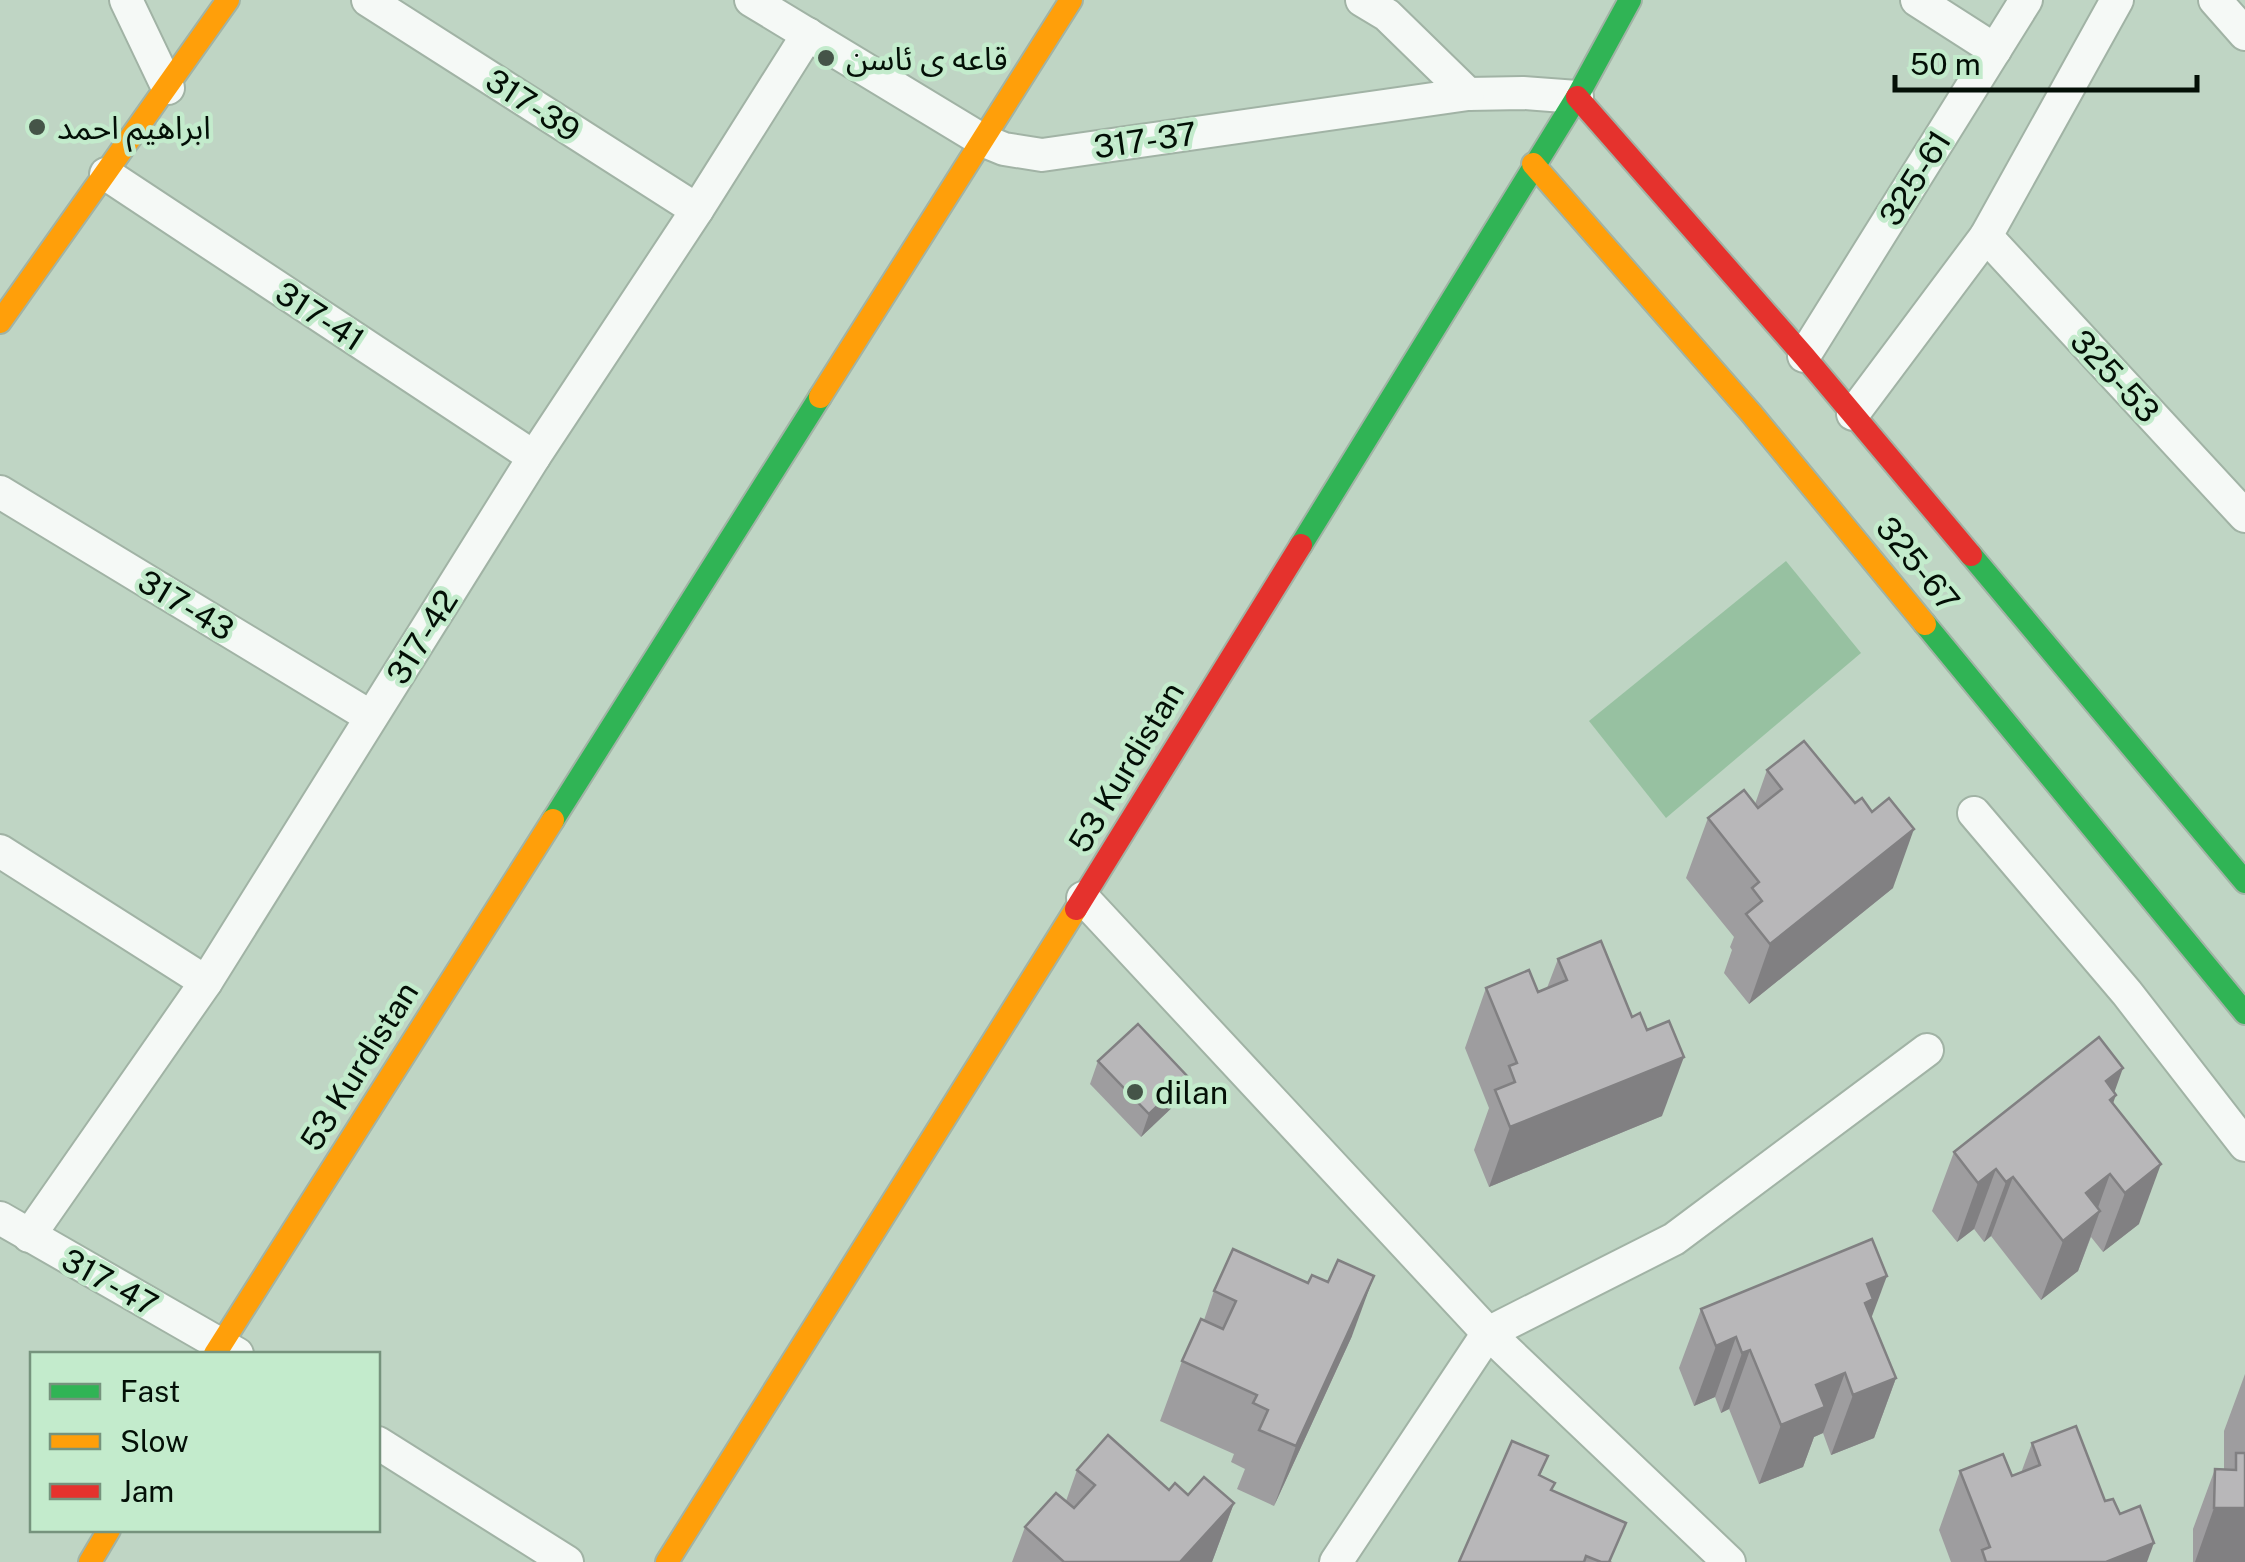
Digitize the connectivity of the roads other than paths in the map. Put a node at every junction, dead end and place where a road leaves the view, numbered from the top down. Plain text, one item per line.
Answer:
1 (126, 0) edge
2 (228, 0) edge
3 (368, 0) edge
4 (751, 0) edge
5 (1070, 0) edge
6 (1630, 0) edge
7 (1917, 0) edge
8 (2026, 0) edge
9 (2118, 0) edge
10 (2215, 0) edge
11 (1381, 5) edge
12 (808, 34) junction
13 (2245, 34) edge
14 (1994, 50) junction
15 (168, 88) junction
16 (1468, 94) junction
17 (1577, 97) junction
18 (982, 140) junction
19 (1533, 164) junction
20 (106, 174) junction
21 (697, 210) junction
22 (1986, 236) junction
23 (0, 322) edge
24 (1804, 356) junction
25 (1853, 414) junction
26 (534, 457) junction
27 (0, 492) edge
28 (2245, 516) edge
29 (372, 718) junction
30 (1974, 813) dead end
31 (0, 851) edge
32 (2245, 882) edge
33 (1084, 898) junction
34 (206, 982) junction
35 (2245, 1013) edge
36 (1926, 1050) dead end
37 (2245, 1145) edge
38 (0, 1218) edge
39 (29, 1236) junction
40 (1488, 1333) junction
41 (224, 1351) edge
42 (380, 1444) edge
43 (109, 1532) edge
44 (90, 1562) edge
45 (568, 1562) edge
46 (666, 1562) edge
47 (1336, 1562) edge
48 (1729, 1562) edge

1 - 15 street
2 - 15 main road
3 - 21 street, 317-39
4 - 12 street, 317-37
5 - 18 main road, 53 Kurdistan
6 - 17 main road, 53 Kurdistan
7 - 14 street
8 - 14 street, 325-61
9 - 22 street
10 - 13 street
11 - 16 street
12 - 18 street, 317-37
12 - 21 street, 317-42
14 - 24 street, 325-61
15 - 20 main road
16 - 17 street, 317-37
16 - 18 street, 317-37
17 - 19 main road, 53 Kurdistan
17 - 24 main road, 325-67
18 - 41 main road, 53 Kurdistan
19 - 33 main road, 53 Kurdistan
19 - 35 main road, 325-67
20 - 23 main road
20 - 26 street, 317-41
21 - 26 street, 317-42
22 - 25 street
22 - 28 street, 325-53
24 - 25 main road, 325-67
25 - 32 main road, 325-67
26 - 29 street, 317-42
27 - 29 street, 317-43
29 - 34 street, 317-42
30 - 37 street
31 - 34 street
33 - 40 street
33 - 46 main road, 53 Kurdistan
34 - 39 street, 317-42
36 - 40 street
38 - 39 street, 317-47
39 - 41 street, 317-47
40 - 47 street
40 - 48 street
42 - 45 street
43 - 44 main road

